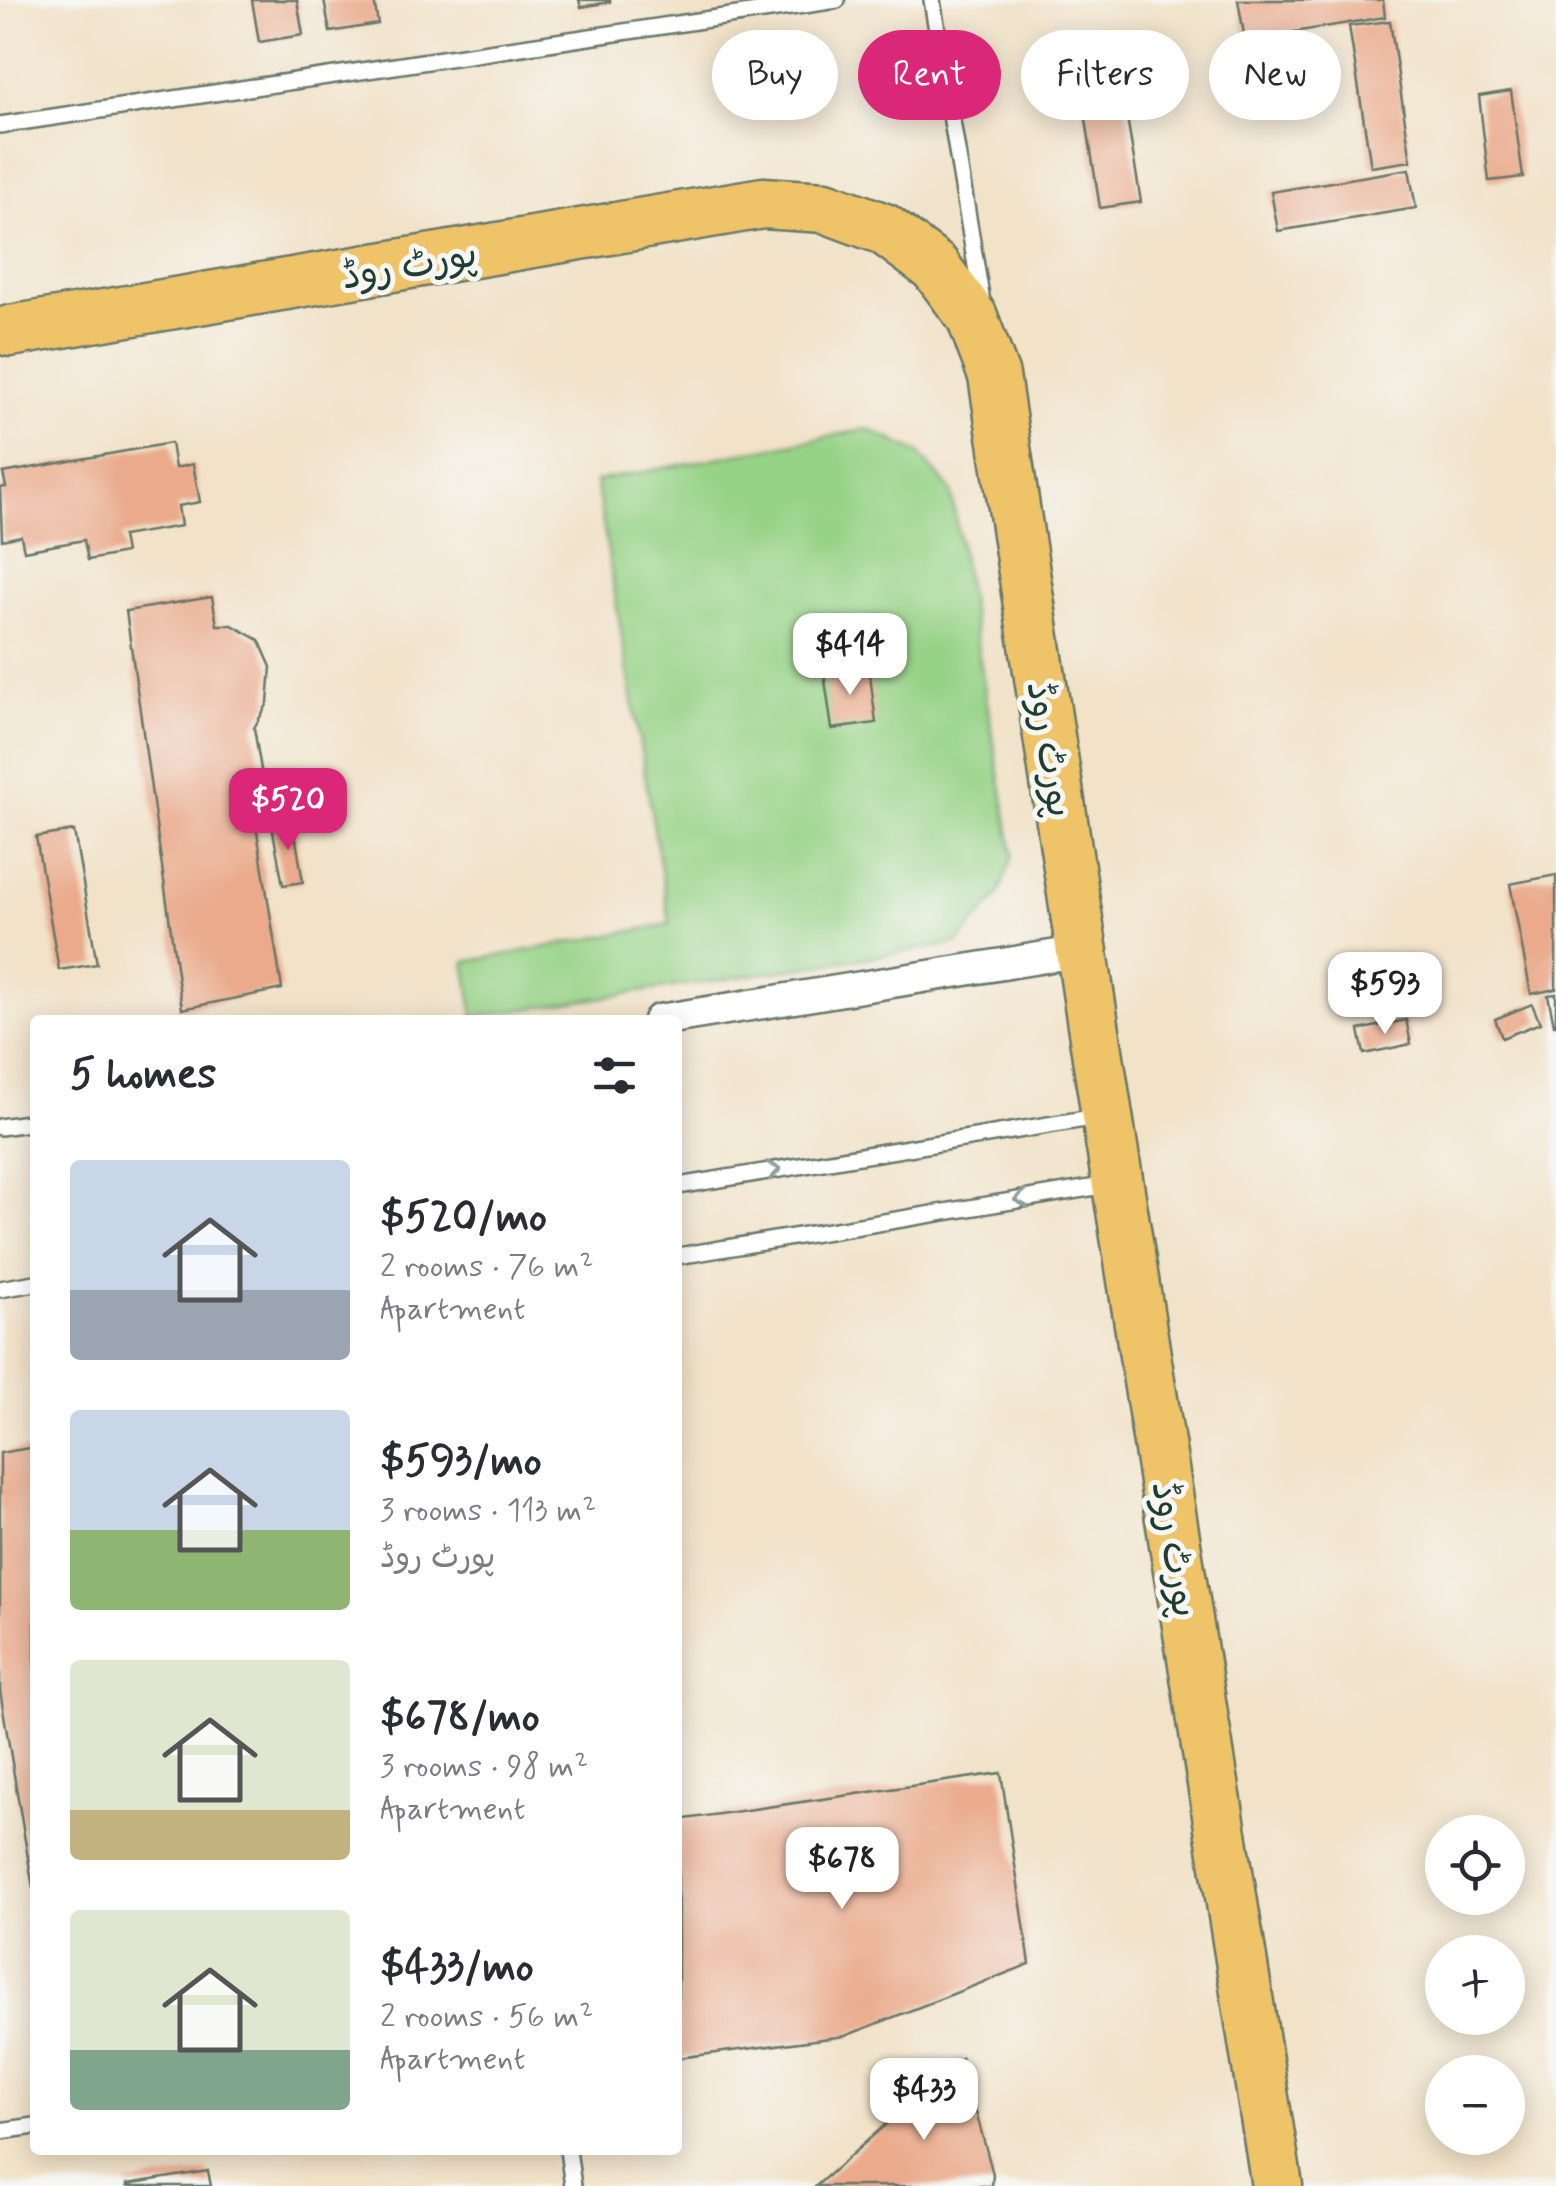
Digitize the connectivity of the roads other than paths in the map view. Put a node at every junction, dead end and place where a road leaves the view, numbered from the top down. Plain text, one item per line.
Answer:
1 (837, 0) edge
2 (932, 0) edge
3 (0, 125) edge
4 (5, 332) edge
5 (994, 376) junction
6 (1082, 951) junction
7 (682, 1016) edge
8 (1107, 1116) junction
9 (30, 1123) edge
10 (0, 1128) edge
11 (1118, 1184) junction
12 (682, 1185) edge
13 (682, 1255) edge
14 (30, 1284) edge
15 (0, 1289) edge
16 (30, 2127) edge
17 (0, 2132) edge
18 (569, 2155) edge
19 (574, 2186) edge
20 (1277, 2186) edge

1 - 3 lane
2 - 5 lane
4 - 5 main road, پورٹ روڈ
5 - 6 main road, پورٹ روڈ
6 - 7 street
6 - 8 main road, پورٹ روڈ
8 - 11 main road, پورٹ روڈ
12 -> 8 lane
9 - 10 lane
11 -> 13 lane
11 - 20 main road, پورٹ روڈ
14 - 15 lane
16 - 17 lane
18 - 19 lane

